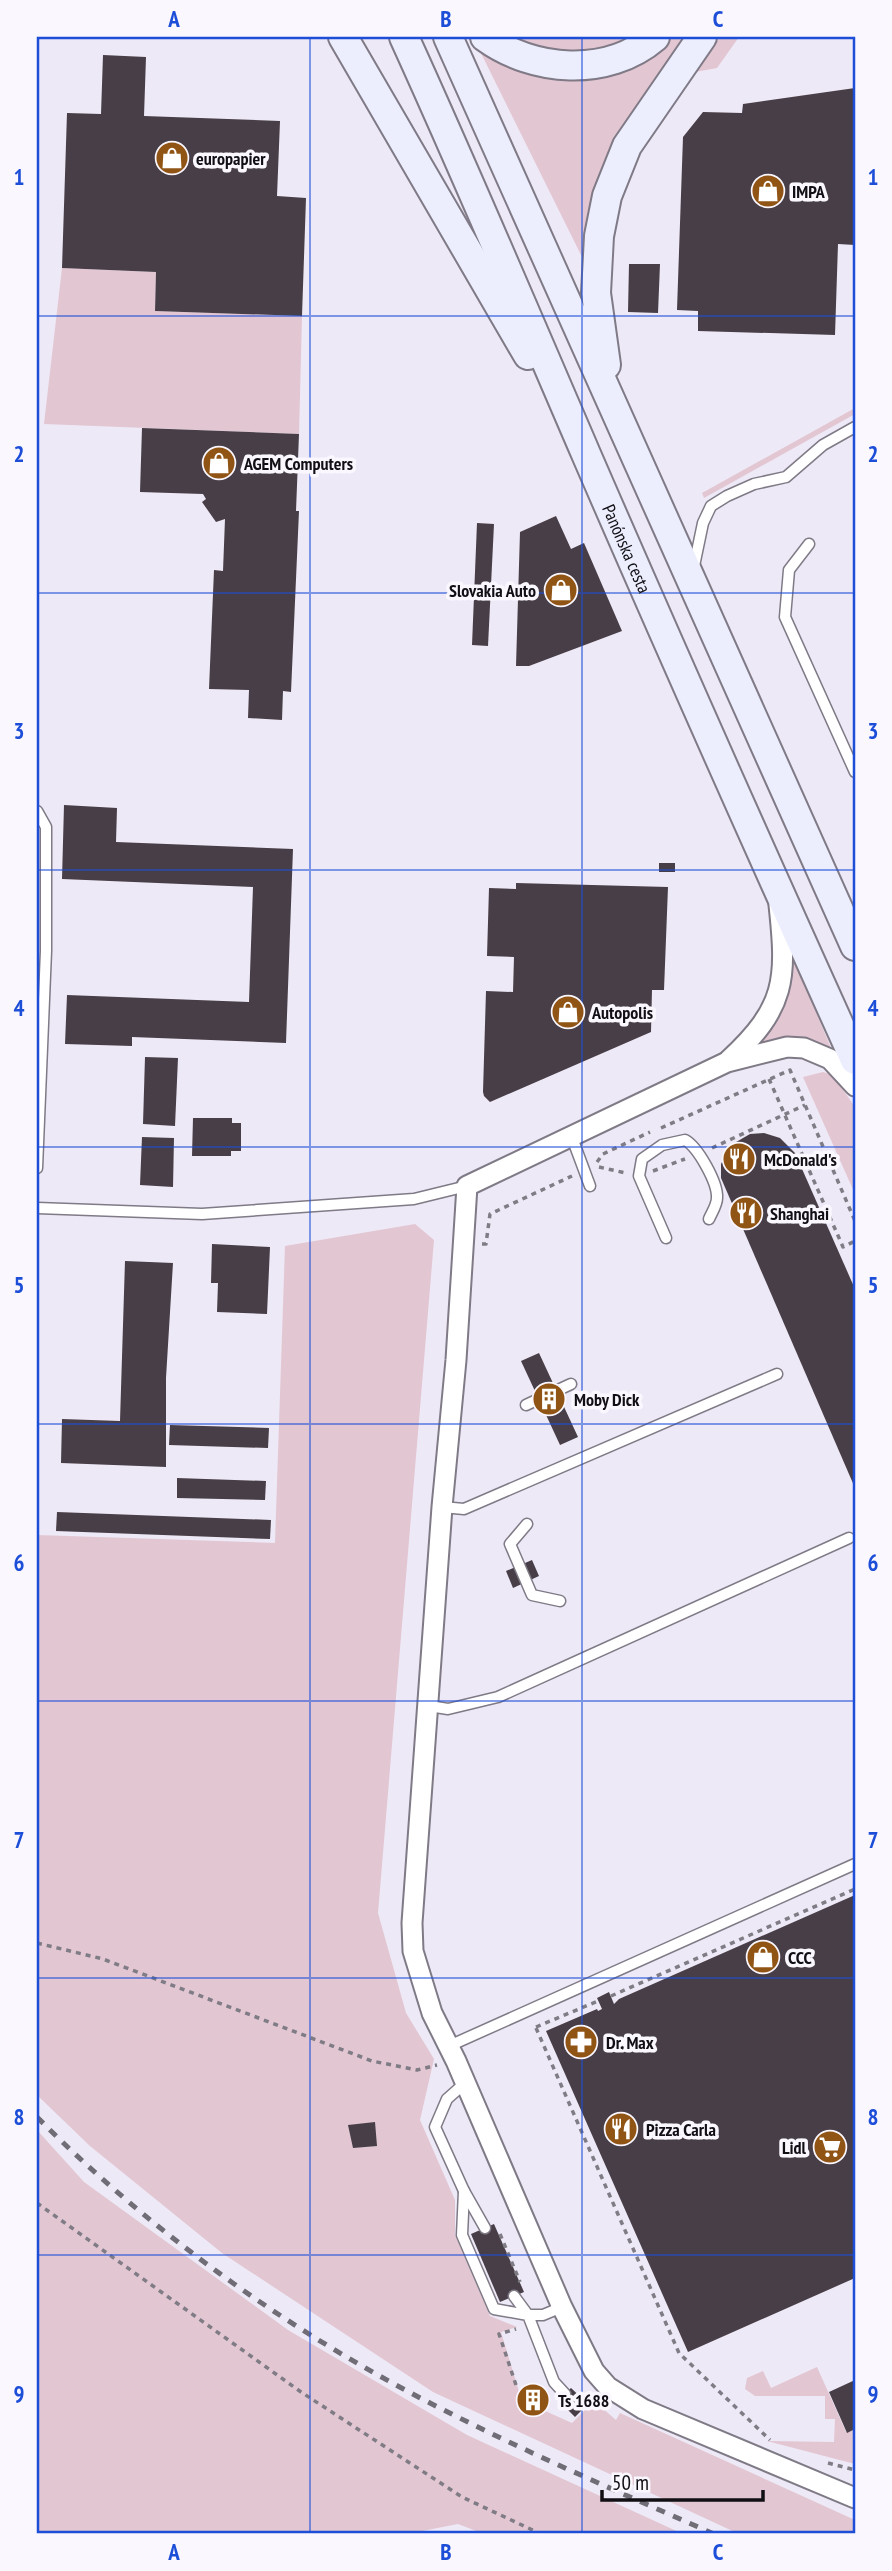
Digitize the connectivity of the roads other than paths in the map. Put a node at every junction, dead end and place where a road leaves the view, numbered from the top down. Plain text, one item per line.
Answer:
1 (343, 37) edge
2 (404, 37) edge
3 (448, 37) edge
4 (485, 37) edge
5 (654, 37) edge
6 (702, 37) edge
7 (612, 403) junction
8 (855, 427) edge
9 (586, 454) junction
10 (809, 544) dead end
11 (691, 578) junction
12 (855, 772) edge
13 (37, 811) edge
14 (777, 887) junction
15 (855, 946) edge
16 (855, 1060) edge
17 (727, 1062) junction
18 (855, 1087) edge
19 (571, 1135) junction
20 (37, 1168) edge
21 (467, 1186) junction
22 (590, 1186) dead end
23 (37, 1208) edge
24 (709, 1219) dead end
25 (666, 1238) dead end
26 (777, 1374) dead end
27 (571, 1384) dead end
28 (526, 1405) dead end
29 (442, 1507) junction
30 (527, 1524) dead end
31 (849, 1538) dead end
32 (560, 1601) dead end
33 (429, 1706) junction
34 (855, 1864) edge
35 (452, 2054) junction
36 (465, 2083) junction
37 (464, 2191) junction
38 (485, 2228) dead end
39 (514, 2296) dead end
40 (562, 2306) junction
41 (528, 2315) junction
42 (565, 2394) dead end
43 (855, 2498) edge

1 - 9 main road
2 - 9 main road, Panónska cesta
3 - 7 main road
4 - 5 main road
6 - 7 main road
7 - 11 main road
8 - 11 lane
9 - 14 main road, Panónska cesta
10 - 12 lane
11 - 15 main road
13 - 20 lane
14 - 16 main road, Panónska cesta
14 - 17 street
17 - 18 street
17 - 19 street
19 - 21 street
19 - 22 lane
21 - 23 lane
21 - 29 street
24 - 25 lane
26 - 29 lane
27 - 28 lane
29 - 33 street
30 - 32 lane
31 - 33 lane
33 - 35 street
34 - 35 lane
35 - 36 street
36 - 37 lane
36 - 40 street
37 - 38 lane
37 - 41 lane
39 - 41 lane
40 - 41 lane
40 - 43 street
41 - 42 lane

